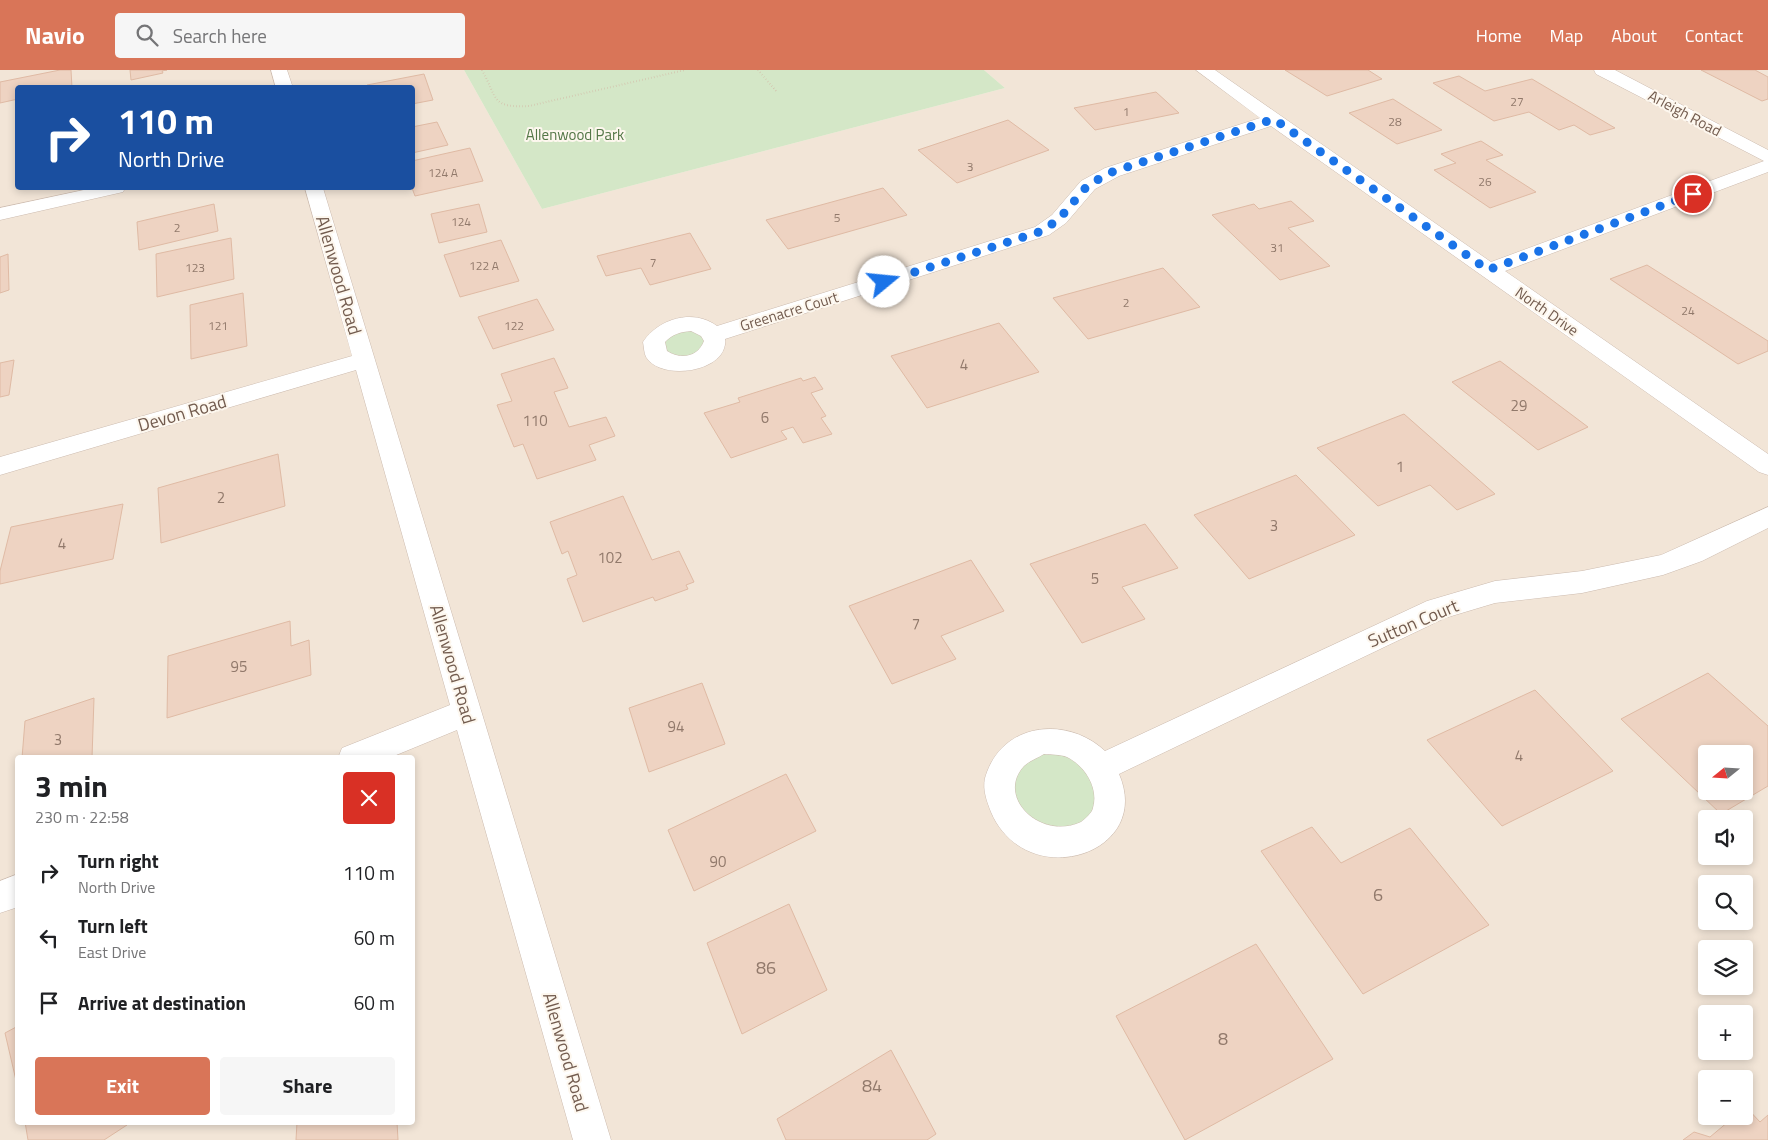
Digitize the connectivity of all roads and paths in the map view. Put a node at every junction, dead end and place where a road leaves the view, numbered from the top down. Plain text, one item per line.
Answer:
1 (280, 70) edge
2 (482, 70) edge
3 (686, 70) edge
4 (758, 70) edge
5 (1204, 70) edge
6 (1602, 70) edge
7 (284, 85) edge
8 (777, 92) dead end
9 (1274, 119) junction
10 (1768, 157) edge
11 (1768, 166) edge
12 (107, 190) edge
13 (315, 190) edge
14 (0, 214) edge
15 (1488, 270) junction
16 (713, 335) dead end
17 (364, 360) junction
18 (0, 466) edge
19 (1768, 466) edge
20 (1768, 517) edge
21 (467, 712) junction
22 (360, 755) edge
23 (1101, 768) dead end
24 (15, 891) edge
25 (0, 897) edge
26 (592, 1140) edge

1 - 7 street
2 - 3 path
4 - 8 path
5 - 9 street, North Drive
6 - 10 street, Arleigh Road
9 - 15 street, North Drive
9 - 16 street, Greenacre Court
11 - 15 street
12 - 14 street
13 - 17 street, Allenwood Road
15 - 19 street, North Drive
17 - 18 street, Devon Road
17 - 21 street, Allenwood Road
20 - 23 street, Sutton Court
21 - 22 street
21 - 26 street, Allenwood Road
24 - 25 street

